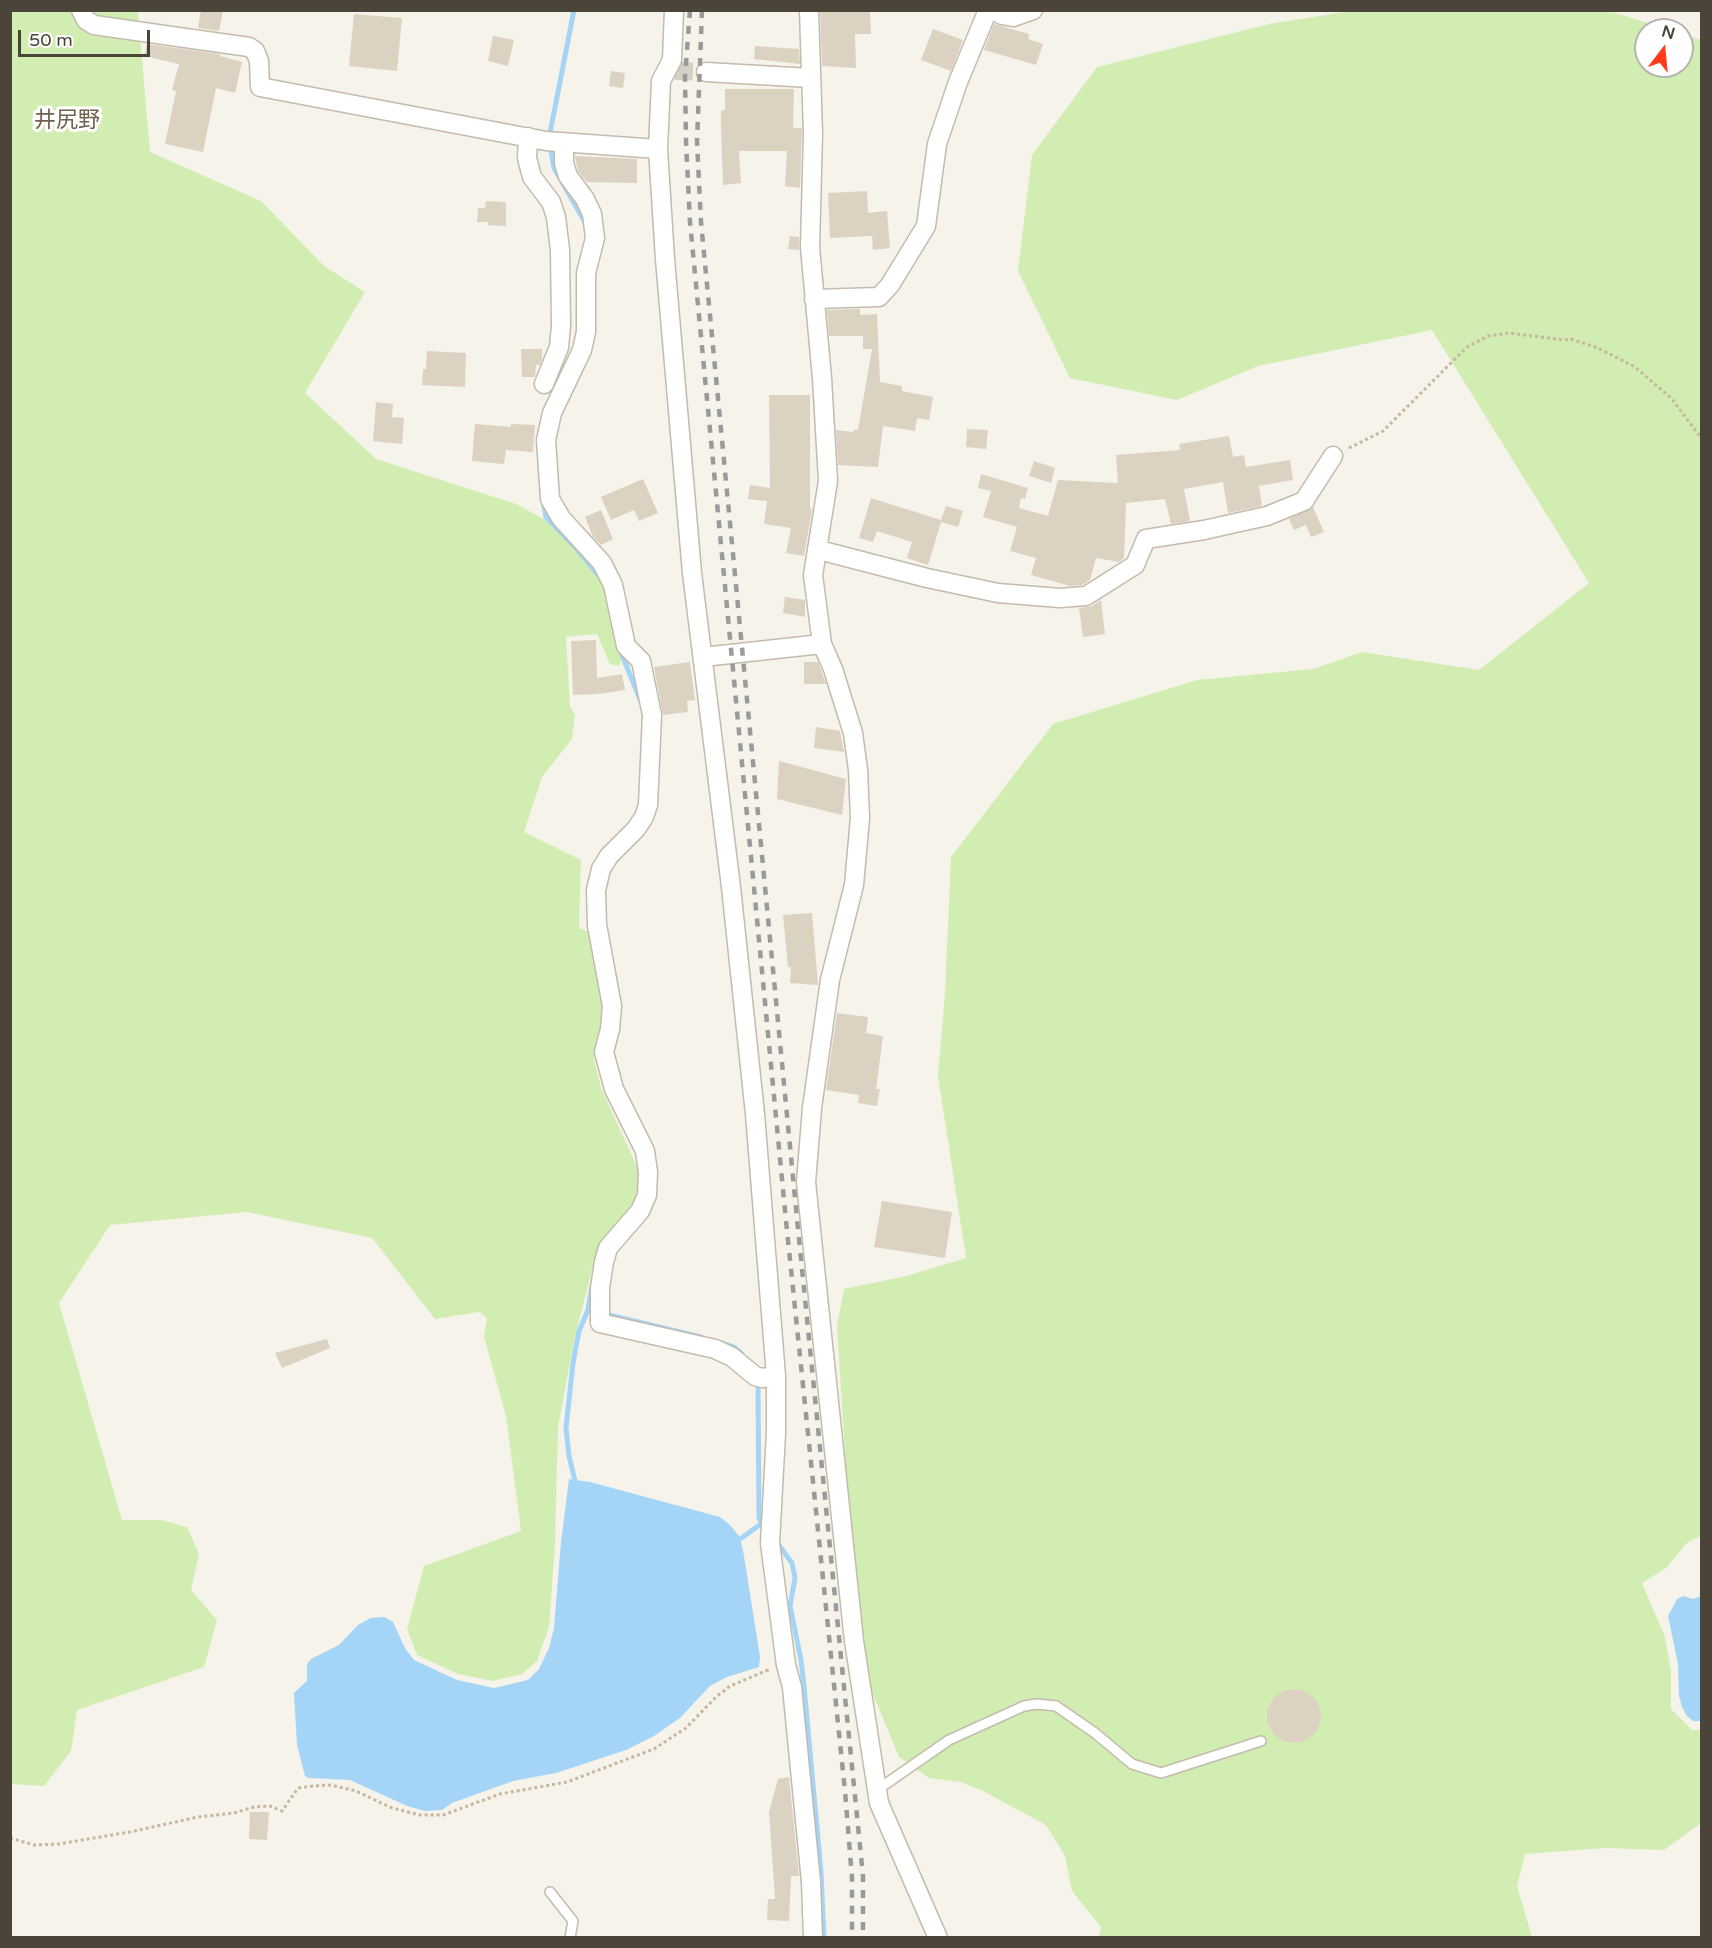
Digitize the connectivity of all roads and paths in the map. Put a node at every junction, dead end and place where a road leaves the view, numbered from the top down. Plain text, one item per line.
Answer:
1 (81, 10) edge
2 (674, 10) edge
3 (809, 10) edge
4 (988, 10) edge
5 (994, 10) edge
6 (1033, 10) edge
7 (706, 72) tunnel mouth
8 (811, 78) junction
9 (548, 140) junction
10 (658, 150) junction
11 (814, 299) junction
12 (544, 384) dead end
13 (1701, 439) edge
14 (1333, 456) joint
15 (819, 550) junction
16 (822, 644) junction
17 (703, 657) junction
18 (764, 1376) junction
19 (770, 1663) dead end
20 (1261, 1740) dead end
21 (877, 1790) junction
22 (10, 1838) edge
23 (550, 1892) dead end
24 (570, 1938) edge
25 (813, 1938) edge
26 (938, 1938) edge

1 - 9 street
2 - 10 street
3 - 8 street
4 - 11 street
5 - 6 street
7 - 8 street
8 - 11 street
9 - 10 street
9 - 12 street
9 - 18 street
10 - 17 street
11 - 15 street
13 - 14 path
14 - 15 street
15 - 16 street
16 - 17 street
16 - 21 street
17 - 18 street
18 - 25 street
19 - 22 path
20 - 21 lane
21 - 26 street
23 - 24 lane

